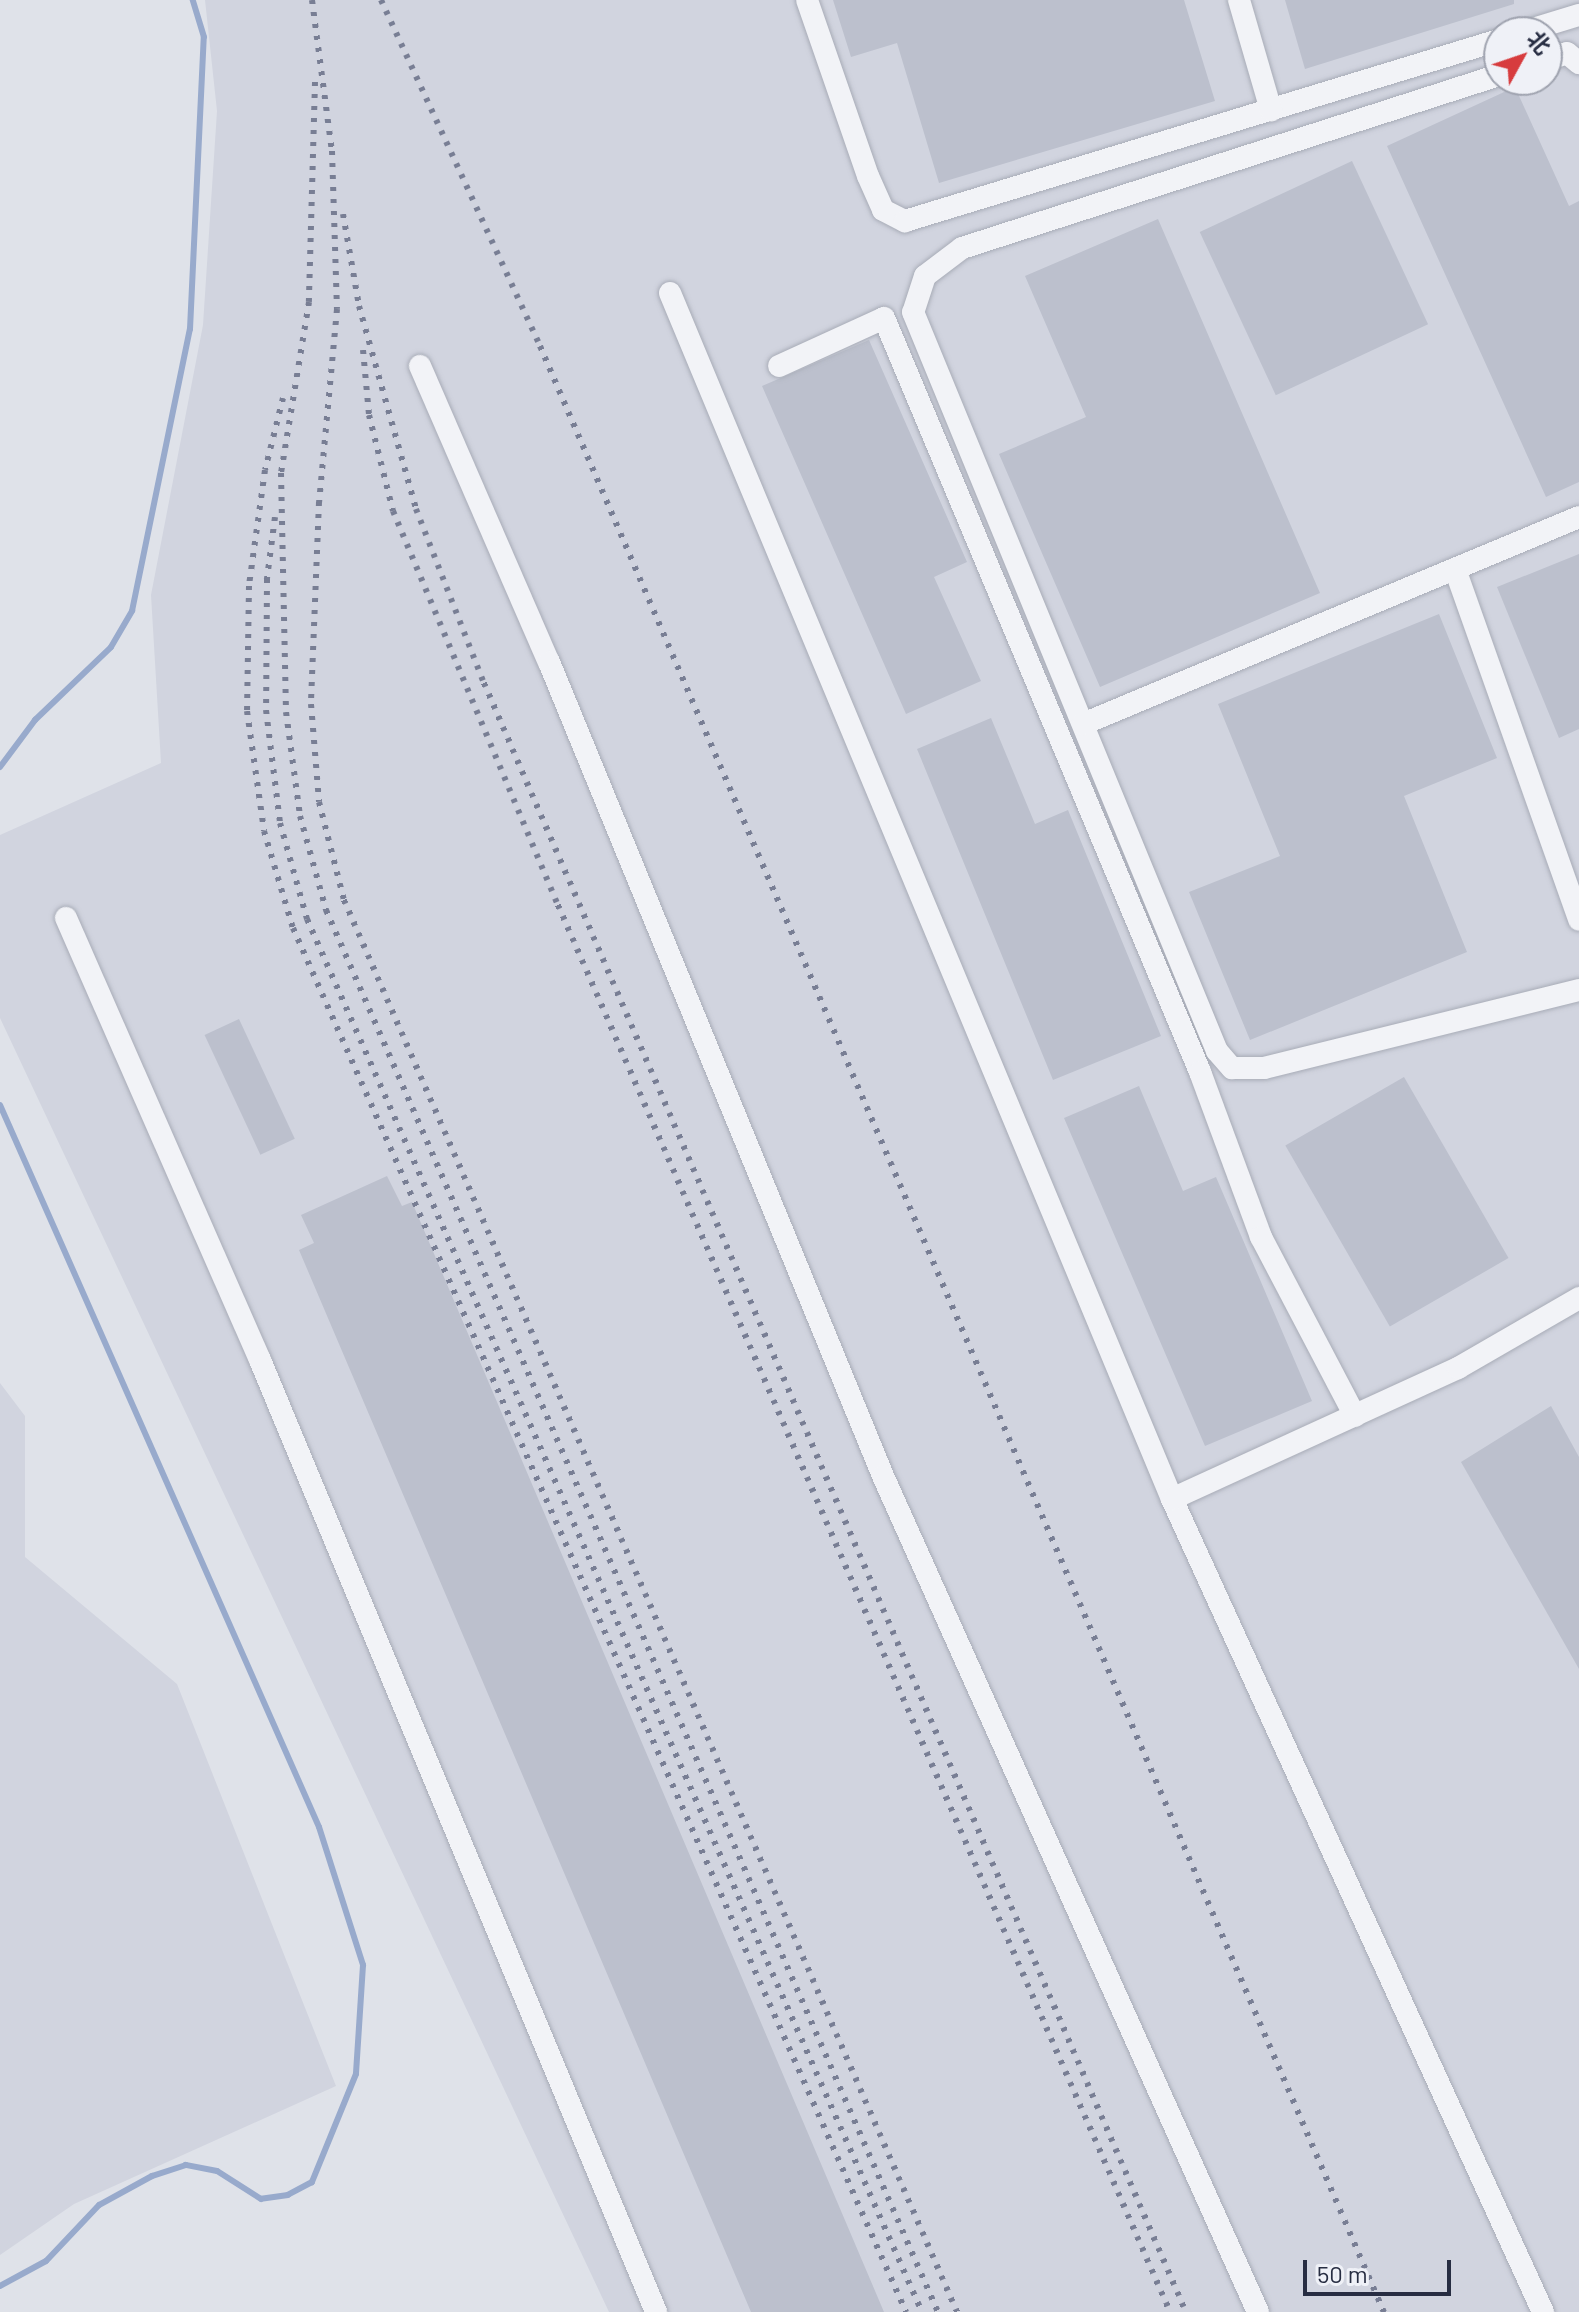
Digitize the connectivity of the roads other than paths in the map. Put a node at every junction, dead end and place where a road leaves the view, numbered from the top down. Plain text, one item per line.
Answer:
1 (807, 0) edge
2 (1239, 0) edge
3 (1483, 45) edge
4 (1483, 80) edge
5 (1271, 110) junction
6 (670, 293) dead end
7 (420, 366) dead end
8 (779, 366) dead end
9 (1579, 517) edge
10 (1455, 569) junction
11 (1083, 724) junction
12 (66, 918) dead end
13 (1579, 920) edge
14 (1579, 990) edge
15 (1578, 1300) edge
16 (1355, 1416) junction
17 (1172, 1499) junction
18 (656, 2312) edge
19 (1258, 2312) edge
20 (1543, 2312) edge

1 - 5 street
2 - 5 street
3 - 5 street
4 - 11 street
6 - 17 street
7 - 19 street
8 - 16 street
9 - 10 street
10 - 11 street
10 - 13 street
11 - 14 street
12 - 18 street
15 - 16 street
16 - 17 street
17 - 20 street

